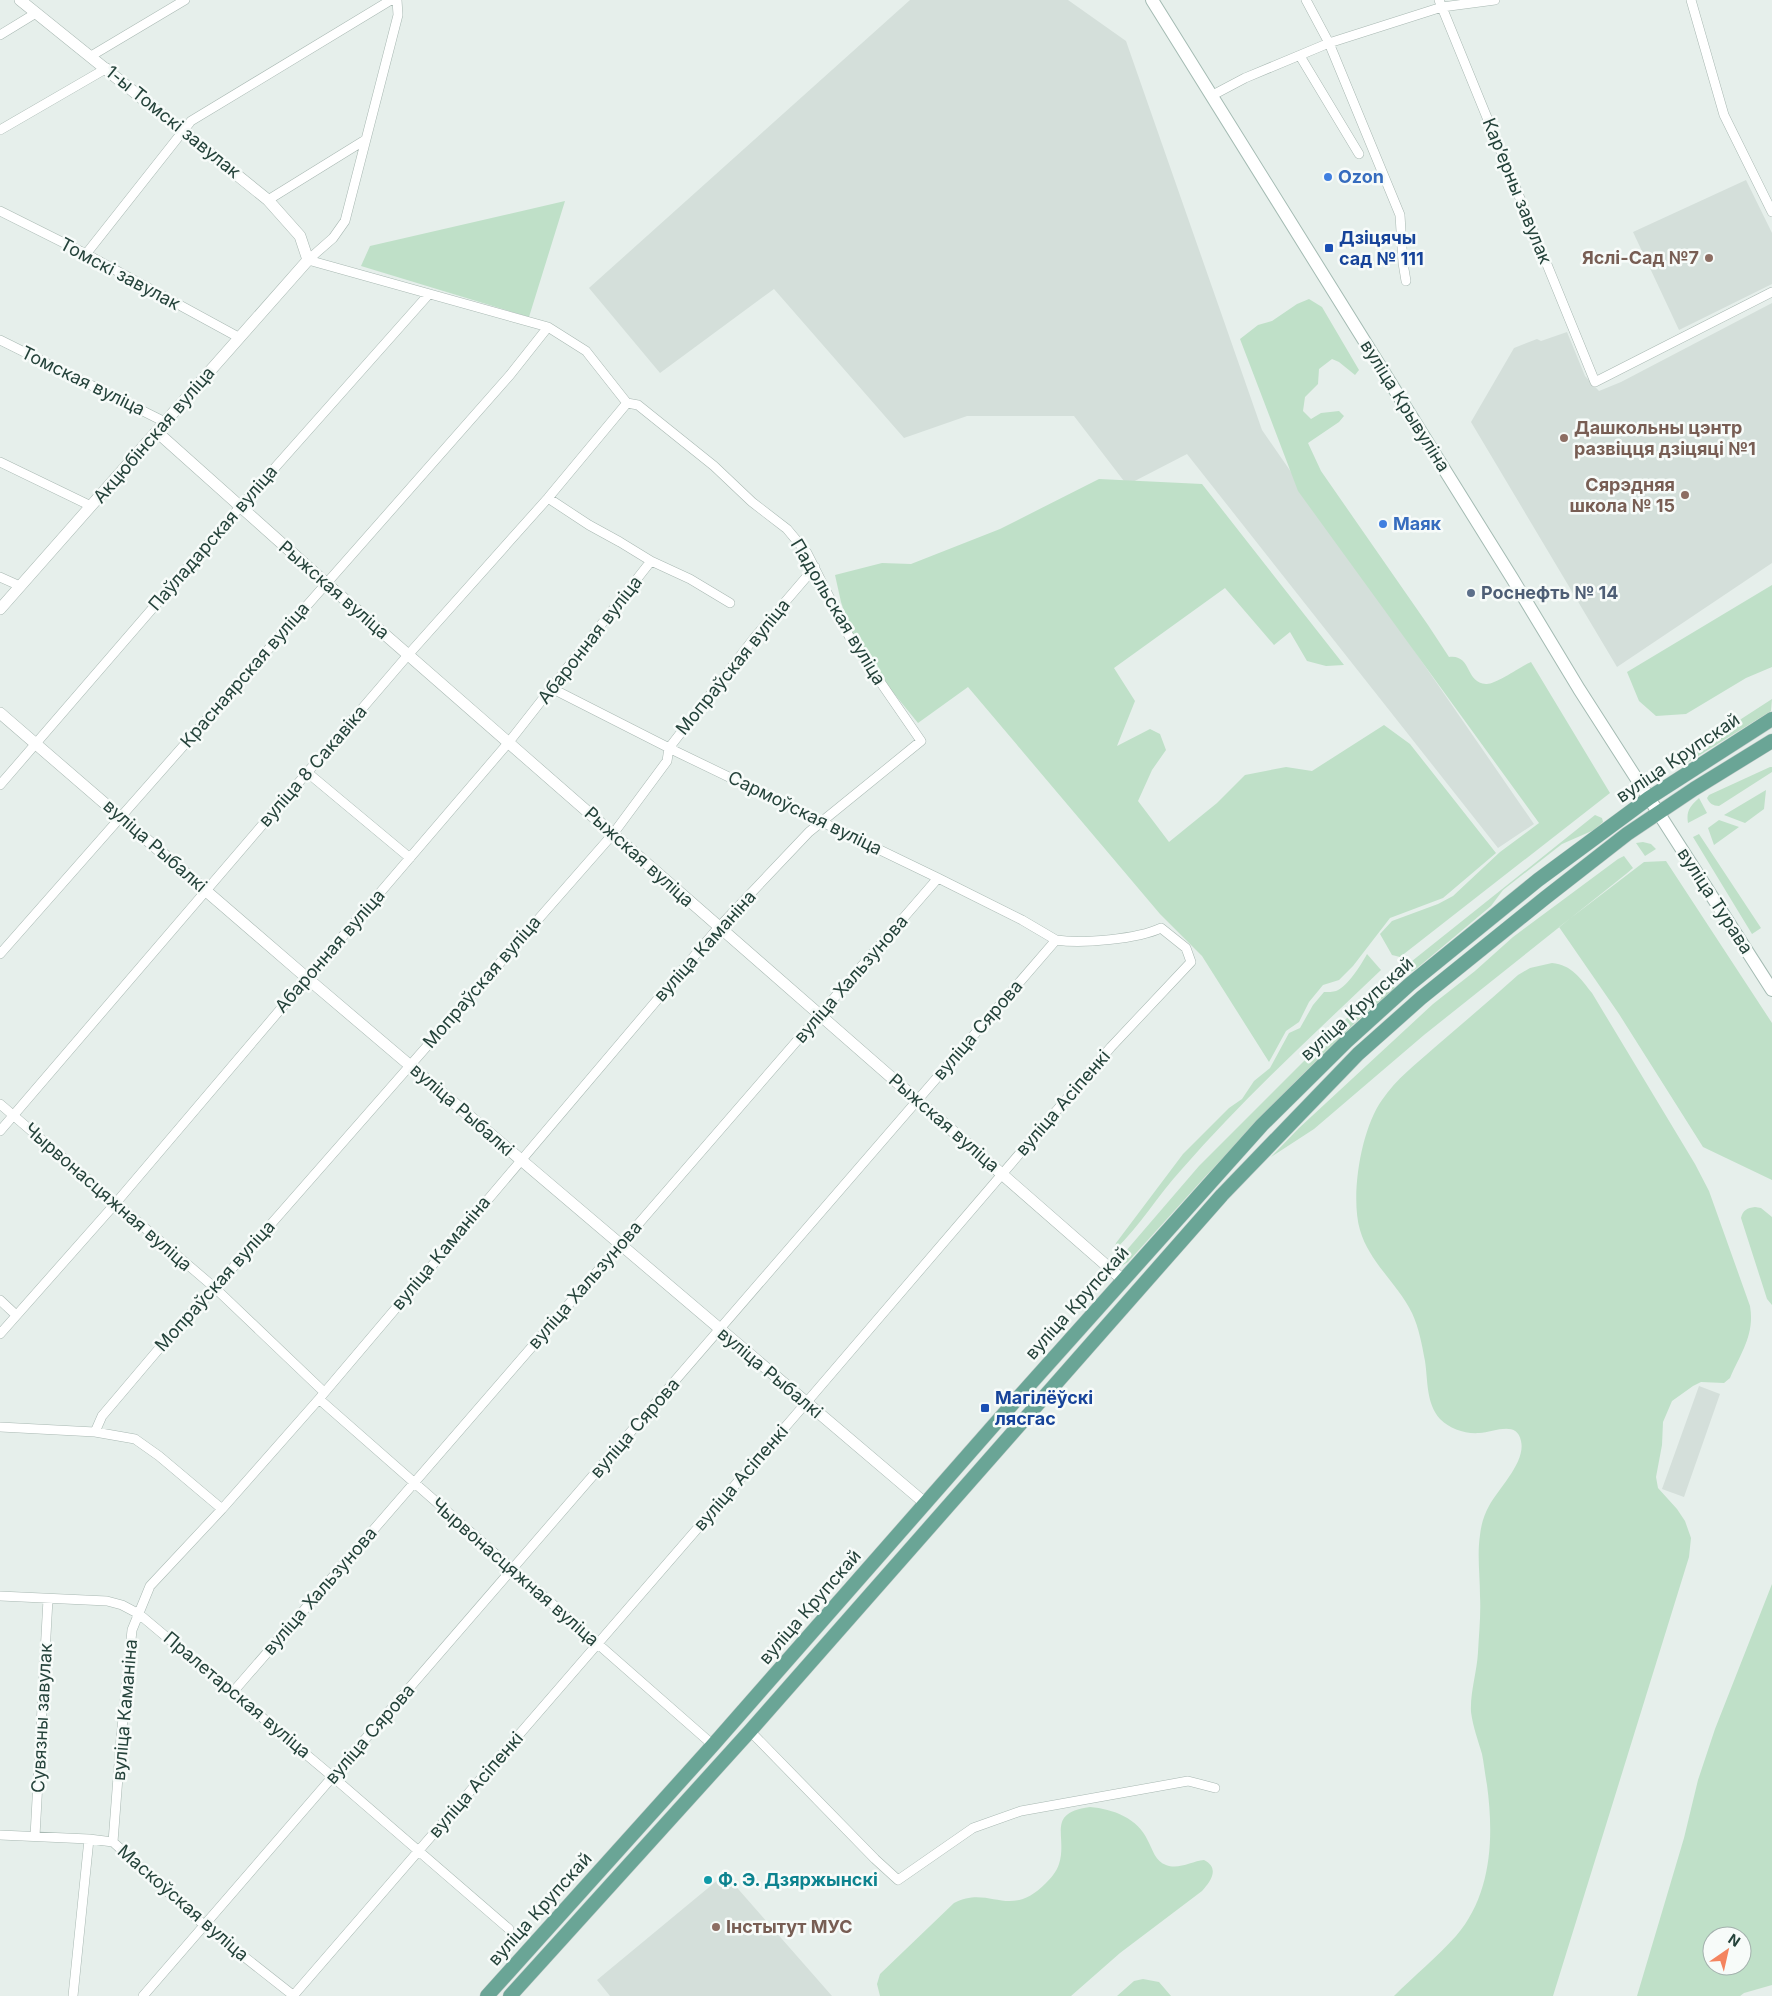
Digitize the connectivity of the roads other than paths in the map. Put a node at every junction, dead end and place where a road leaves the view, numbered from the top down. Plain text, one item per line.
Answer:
1 (20, 0) edge
2 (185, 0) edge
3 (392, 0) edge
4 (397, 0) edge
5 (1152, 0) edge
6 (1306, 0) edge
7 (1495, 0) edge
8 (1691, 0) edge
9 (1441, 3) edge
10 (36, 13) junction
11 (0, 35) edge
12 (1328, 43) junction
13 (91, 56) junction
14 (1300, 56) junction
15 (107, 68) junction
16 (1211, 96) junction
17 (0, 130) edge
18 (183, 130) junction
19 (365, 140) junction
20 (1359, 154) dead end
21 (268, 200) junction
22 (0, 211) edge
23 (1772, 212) edge
24 (86, 254) junction
25 (308, 260) junction
26 (1406, 281) dead end
27 (1772, 292) edge
28 (429, 294) junction
29 (548, 327) junction
30 (240, 338) junction
31 (0, 340) edge
32 (627, 403) junction
33 (165, 422) junction
34 (157, 432) junction
35 (0, 462) edge
36 (548, 498) junction
37 (92, 506) junction
38 (240, 507) junction
39 (651, 561) junction
40 (815, 567) junction
41 (0, 577) edge
42 (326, 583) junction
43 (20, 586) junction
44 (730, 603) dead end
45 (0, 609) edge
46 (408, 655) junction
47 (553, 689) junction
48 (0, 713) edge
49 (1772, 719) edge
50 (920, 741) joint
51 (1772, 741) edge
52 (509, 742) junction
53 (36, 744) junction
54 (668, 748) junction
55 (308, 773) junction
56 (0, 785) edge
57 (1649, 798) junction
58 (1657, 813) junction
59 (121, 816) junction
60 (824, 821) junction
61 (613, 834) junction
62 (410, 858) junction
63 (938, 878) junction
64 (206, 890) junction
65 (718, 928) junction
66 (1056, 940) junction
67 (0, 954) edge
68 (307, 978) junction
69 (1772, 990) edge
70 (819, 1015) junction
71 (409, 1065) junction
72 (917, 1100) junction
73 (0, 1104) edge
74 (13, 1116) junction
75 (0, 1131) edge
76 (520, 1160) junction
77 (1002, 1174) junction
78 (115, 1204) junction
79 (620, 1246) junction
80 (1123, 1280) junction
81 (215, 1288) junction
82 (0, 1300) edge
83 (16, 1315) junction
84 (719, 1330) junction
85 (0, 1334) edge
86 (322, 1395) junction
87 (806, 1403) junction
88 (0, 1427) edge
89 (95, 1432) junction
90 (413, 1483) junction
91 (926, 1504) junction
92 (222, 1509) junction
93 (512, 1570) junction
94 (0, 1596) edge
95 (48, 1599) junction
96 (140, 1614) junction
97 (597, 1644) junction
98 (233, 1692) junction
99 (750, 1731) junction
100 (713, 1745) junction
101 (333, 1777) junction
102 (1215, 1788) dead end
103 (0, 1835) edge
104 (35, 1836) junction
105 (88, 1838) junction
106 (114, 1842) junction
107 (420, 1850) junction
108 (204, 1925) junction
109 (509, 1929) dead end
110 (73, 1996) edge
111 (143, 1996) edge
112 (294, 1996) edge
113 (487, 1996) edge
114 (510, 1996) edge

1 - 10 street, 1-ы Томскі завулак
2 - 13 street
3 - 18 street
4 - 19 street
5 - 16 main road, вуліца Крывуліна
6 - 12 street
7 - 9 street
8 - 23 street
9 - 12 street
9 - 27 street, Карʼерны завулак
10 - 11 street
10 - 13 street, 1-ы Томскі завулак
12 - 14 street
12 - 26 street
13 - 15 street, 1-ы Томскі завулак
14 - 16 street
14 - 20 street
15 - 17 street
15 - 18 street, 1-ы Томскі завулак
16 - 57 main road, вуліца Крывуліна
18 - 21 street, 1-ы Томскі завулак
18 - 24 street
19 - 21 street
19 - 25 street
21 - 25 street, 1-ы Томскі завулак
22 - 24 street, Томскі завулак
24 - 30 street, Томскі завулак
25 - 28 street
25 - 30 street, Акцюбінская вуліца
28 - 29 street
28 - 38 street, Паўладарская вуліца
29 - 32 street
29 - 42 street, Краснаярская вуліца
30 - 33 street, Акцюбінская вуліца
31 - 33 street, Томская вуліца
32 - 36 street, вуліца 8 Сакавіка
32 - 40 street, Падольская вуліца
33 - 34 street, Акцюбінская вуліца
34 - 37 street, Акцюбінская вуліца
34 - 38 street, Рыжская вуліца
35 - 37 street
36 - 39 street, Абаронная вуліца
36 - 46 street, вуліца 8 Сакавіка
37 - 43 street, Акцюбінская вуліца
38 - 42 street, Рыжская вуліца
38 - 53 street, Паўладарская вуліца
39 - 44 street, Абаронная вуліца
39 - 47 street, Абаронная вуліца
40 - 50 street, Падольская вуліца
40 - 54 street, Мопраўская вуліца
41 - 43 street
42 - 46 street, Рыжская вуліца
42 - 59 street, Краснаярская вуліца
43 - 45 street, Акцюбінская вуліца
46 - 52 street, Рыжская вуліца
46 - 55 street, вуліца 8 Сакавіка
47 - 52 street, Абаронная вуліца
47 - 54 street, Сармоўская вуліца
48 - 53 street, вуліца Рыбалкі
49 - 57 main road, вуліца Крупскай
50 - 60 street, вуліца Каманіна
51 - 58 main road, вуліца Крупскай
52 - 61 street, Рыжская вуліца
52 - 62 street, Абаронная вуліца
53 - 56 street, Паўладарская вуліца
53 - 59 street, вуліца Рыбалкі
54 - 60 street, Сармоўская вуліца
54 - 61 street, Мопраўская вуліца
55 - 62 street
55 - 64 street, вуліца 8 Сакавіка
57 - 58 main road, вуліца Крывуліна
57 - 80 main road, вуліца Крупскай
58 - 69 main road, вуліца Турава
58 - 99 main road, вуліца Крупскай
59 - 64 street, вуліца Рыбалкі
59 - 67 street, Краснаярская вуліца
60 - 63 street, Сармоўская вуліца
60 - 65 street, вуліца Каманіна
61 - 65 street, Рыжская вуліца
61 - 71 street, Мопраўская вуліца
62 - 68 street, Абаронная вуліца
63 - 66 street, Сармоўская вуліца
63 - 70 street, вуліца Хальзунова
64 - 68 street, вуліца Рыбалкі
64 - 74 street, вуліца 8 Сакавіка
65 - 70 street, Рыжская вуліца
65 - 76 street, вуліца Каманіна
66 - 72 street, вуліца Сярова
66 - 77 street, вуліца Асіпенкі
68 - 71 street, вуліца Рыбалкі
68 - 78 street, Абаронная вуліца
70 - 72 street, Рыжская вуліца
70 - 79 street, вуліца Хальзунова
71 - 76 street, вуліца Рыбалкі
71 - 81 street, Мопраўская вуліца
72 - 77 street, Рыжская вуліца
72 - 84 street, вуліца Сярова
73 - 74 street, Чырвонасцяжная вуліца
74 - 75 street, вуліца 8 Сакавіка
74 - 78 street, Чырвонасцяжная вуліца
76 - 79 street, вуліца Рыбалкі
76 - 86 street, вуліца Каманіна
77 - 80 street, Рыжская вуліца
77 - 87 street, вуліца Асіпенкі
78 - 81 street, Чырвонасцяжная вуліца
78 - 83 street, Абаронная вуліца
79 - 84 street, вуліца Рыбалкі
79 - 90 street, вуліца Хальзунова
80 - 91 main road, вуліца Крупскай
81 - 86 street, Чырвонасцяжная вуліца
81 - 89 street, Мопраўская вуліца
82 - 83 street
83 - 85 street, Абаронная вуліца
84 - 87 street, вуліца Рыбалкі
84 - 93 street, вуліца Сярова
86 - 90 street, Чырвонасцяжная вуліца
86 - 92 street, вуліца Каманіна
87 - 91 street, вуліца Рыбалкі
87 - 97 street, вуліца Асіпенкі
88 - 89 street
89 - 92 street
90 - 93 street, Чырвонасцяжная вуліца
90 - 98 street, вуліца Хальзунова
91 - 100 main road, вуліца Крупскай
92 - 96 street, вуліца Каманіна
93 - 97 street, Чырвонасцяжная вуліца
93 - 101 street, вуліца Сярова
94 - 95 street, Пралетарская вуліца
95 - 96 street, Пралетарская вуліца
95 - 104 street, Сувязны завулак
96 - 98 street, Пралетарская вуліца
96 - 106 street, вуліца Каманіна
97 - 100 street, Чырвонасцяжная вуліца
97 - 107 street, вуліца Асіпенкі
98 - 101 street, Пралетарская вуліца
99 - 102 street
99 - 114 main road, вуліца Крупскай
100 - 113 main road, вуліца Крупскай
101 - 107 street, Пралетарская вуліца
101 - 108 street, вуліца Сярова
103 - 104 street, Маскоўская вуліца
104 - 105 street, Маскоўская вуліца
105 - 106 street, Маскоўская вуліца
105 - 110 street
106 - 108 street, Маскоўская вуліца
107 - 109 street, Пралетарская вуліца
107 - 112 street, вуліца Асіпенкі
108 - 111 street, вуліца Сярова
108 - 112 street, Маскоўская вуліца

